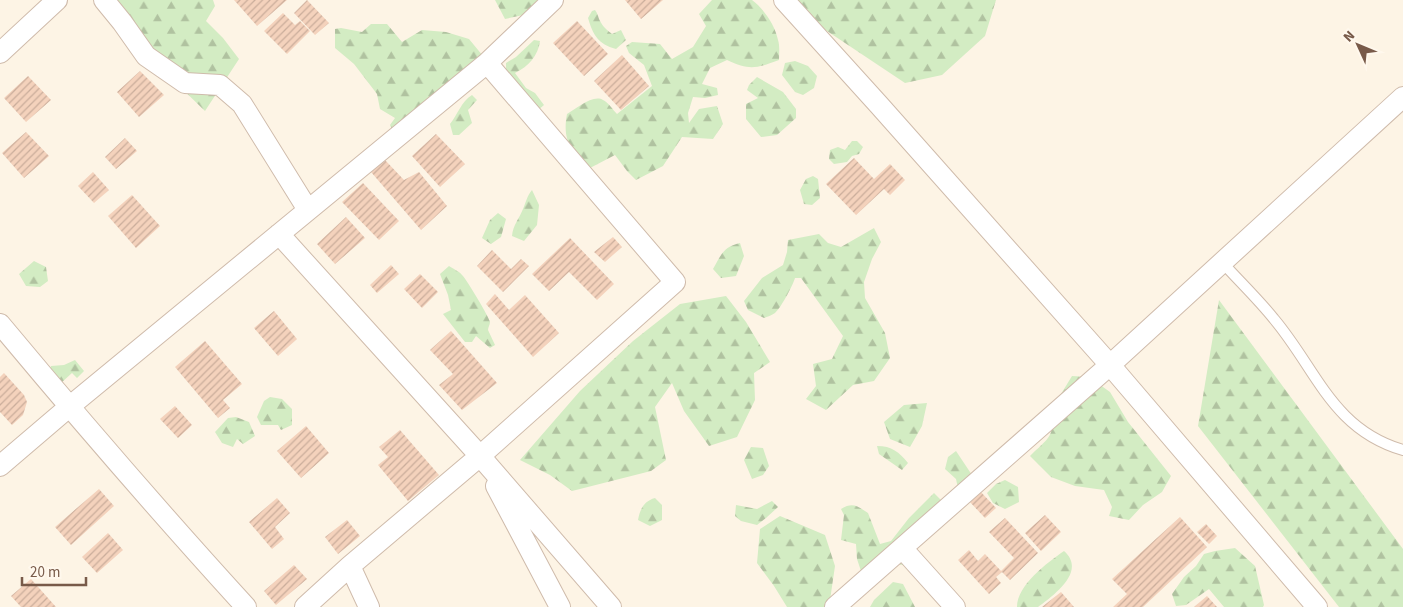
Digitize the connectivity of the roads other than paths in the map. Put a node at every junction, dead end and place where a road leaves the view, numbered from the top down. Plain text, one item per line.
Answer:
1 (57, 0) edge
2 (104, 0) edge
3 (553, 0) edge
4 (784, 0) edge
5 (0, 53) edge
6 (488, 63) junction
7 (1403, 98) edge
8 (308, 210) junction
9 (279, 234) junction
10 (1222, 262) junction
11 (0, 324) edge
12 (1110, 365) junction
13 (69, 407) junction
14 (1403, 450) edge
15 (480, 456) junction
16 (0, 466) edge
17 (902, 548) junction
18 (350, 566) junction
19 (1311, 605) edge
20 (246, 607) edge
21 (305, 607) edge
22 (369, 607) edge
23 (560, 607) edge
24 (611, 607) edge
25 (835, 607) edge
26 (955, 607) edge

1 - 5 street
2 - 8 street
3 - 6 street
4 - 12 street
6 - 8 street
6 - 15 street
7 - 10 street
8 - 9 street
9 - 13 street
9 - 15 street
10 - 12 street
10 - 14 lane
11 - 13 street
12 - 17 street
12 - 19 street
13 - 16 street
13 - 20 street
15 - 18 street
15 - 23 street
15 - 24 street
17 - 25 street
17 - 26 street
18 - 21 street
18 - 22 street

